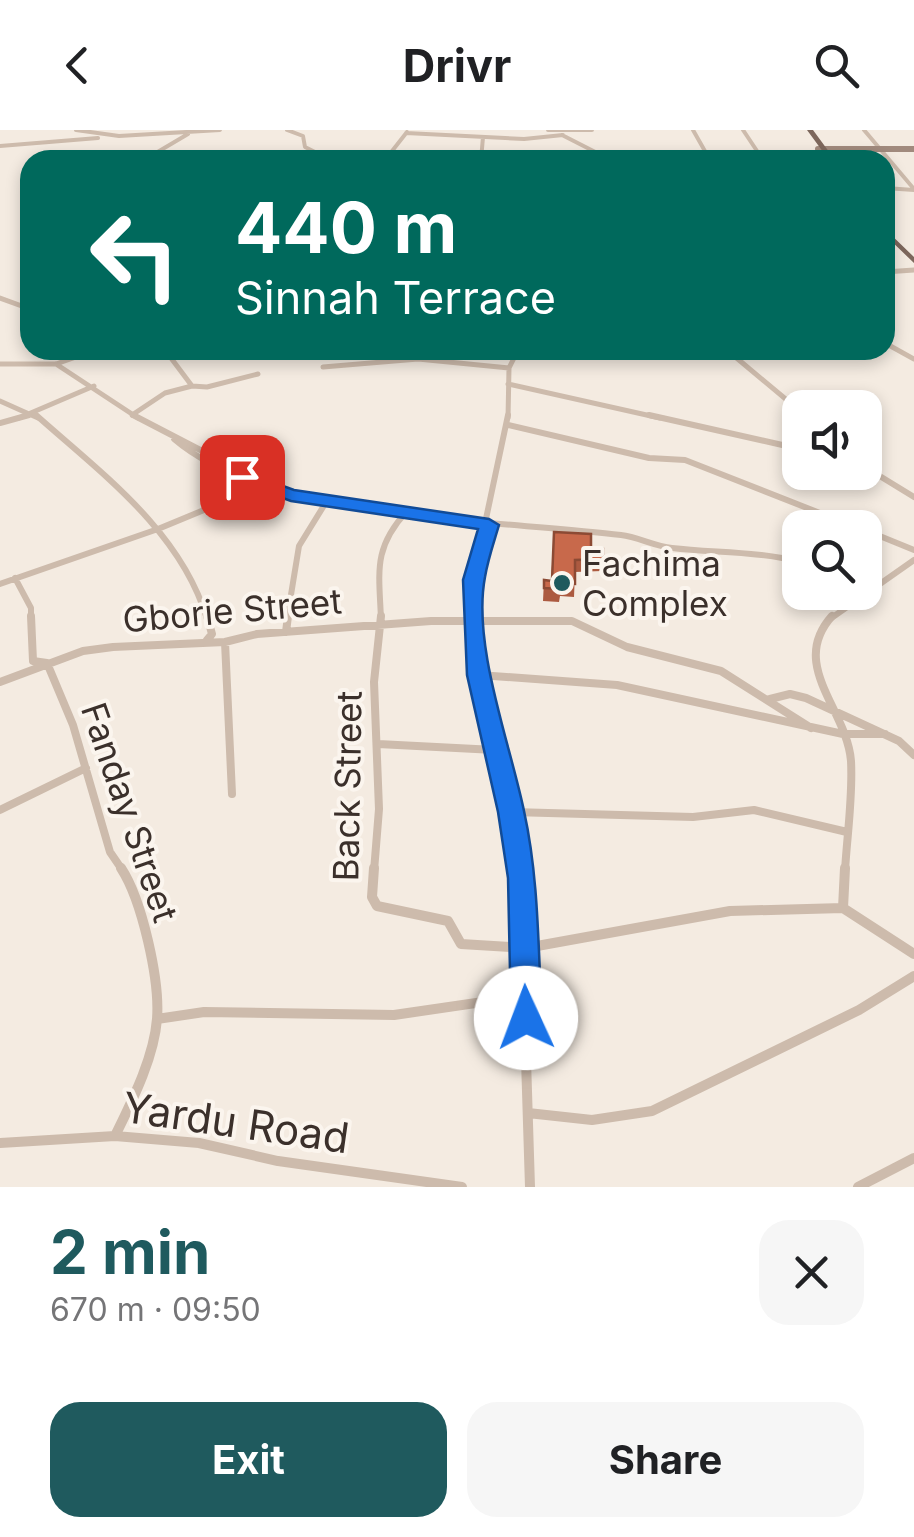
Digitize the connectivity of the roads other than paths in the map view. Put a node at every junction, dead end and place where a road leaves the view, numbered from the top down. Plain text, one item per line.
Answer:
1 (76, 130) edge
2 (220, 130) edge
3 (287, 130) edge
4 (548, 130) edge
5 (592, 130) edge
6 (807, 130) edge
7 (864, 130) edge
8 (557, 131) edge
9 (408, 132) edge
10 (188, 134) junction
11 (112, 136) junction
12 (563, 136) junction
13 (483, 137) junction
14 (0, 146) edge
15 (821, 149) joint
16 (914, 149) edge
17 (161, 150) edge
18 (313, 150) edge
19 (482, 150) edge
20 (591, 150) edge
21 (878, 150) junction
22 (895, 169) edge
23 (914, 190) edge
24 (895, 243) edge
25 (895, 249) edge
26 (914, 266) edge
27 (67, 360) edge
28 (172, 360) edge
29 (406, 360) edge
30 (428, 360) edge
31 (513, 360) edge
32 (740, 360) edge
33 (0, 364) edge
34 (56, 364) junction
35 (323, 367) dead end
36 (509, 368) junction
37 (258, 374) dead end
38 (508, 384) junction
39 (94, 386) junction
40 (192, 386) junction
41 (782, 396) edge
42 (0, 400) edge
43 (34, 414) junction
44 (132, 415) junction
45 (0, 423) edge
46 (508, 426) junction
47 (782, 445) edge
48 (882, 478) edge
49 (262, 486) junction
50 (914, 496) edge
51 (328, 500) junction
52 (816, 510) edge
53 (407, 511) junction
54 (489, 525) junction
55 (158, 529) junction
56 (882, 537) edge
57 (914, 550) edge
58 (782, 556) edge
59 (914, 560) edge
60 (15, 578) junction
61 (882, 580) edge
62 (0, 584) edge
63 (839, 610) edge
64 (475, 620) junction
65 (382, 625) junction
66 (286, 632) junction
67 (207, 640) junction
68 (225, 642) junction
69 (47, 663) junction
70 (479, 675) junction
71 (0, 682) edge
72 (770, 699) junction
73 (832, 710) junction
74 (811, 728) junction
75 (843, 734) junction
76 (885, 734) junction
77 (378, 744) junction
78 (495, 750) junction
79 (914, 755) edge
80 (86, 768) junction
81 (232, 794) dead end
82 (0, 810) edge
83 (512, 812) junction
84 (847, 832) junction
85 (843, 908) junction
86 (526, 948) junction
87 (914, 954) edge
88 (914, 976) edge
89 (524, 996) junction
90 (157, 1019) junction
91 (528, 1113) junction
92 (115, 1136) junction
93 (0, 1144) edge
94 (913, 1161) edge
95 (462, 1187) edge
96 (530, 1187) edge
97 (858, 1187) edge

1 - 11 street
2 - 10 street
3 - 18 street
4 - 8 street
5 - 8 street
6 - 15 main road
7 - 21 street
8 - 12 street
9 - 13 street
10 - 11 street
10 - 17 street
11 - 14 street
12 - 13 street
12 - 20 street
13 - 19 street
15 - 21 main road
16 - 21 main road
22 - 23 street
24 - 26 main road
25 - 26 main road
27 - 34 street
28 - 40 street
29 - 35 street
30 - 36 street
31 - 36 street
32 - 41 street
33 - 34 street
34 - 39 street
36 - 38 street
37 - 40 street
38 - 46 street
38 - 47 street
39 - 43 street
39 - 44 street
40 - 44 street
42 - 43 street
43 - 45 street
43 - 55 street
44 - 49 street
46 - 52 street
46 - 54 street
48 - 50 street
49 - 51 street
49 - 55 street
51 - 53 street
51 - 66 street
53 - 54 street
53 - 65 street, Back Street
54 - 58 street
54 - 64 street
55 - 60 street
55 - 67 street
56 - 57 street
59 - 61 street
60 - 62 street
60 - 69 street, Fanday Street
63 - 73 street
64 - 65 street, Gborie Street
64 - 70 street
64 - 72 street, Gborie Street
65 - 66 street, Gborie Street
65 - 77 street, Back Street
66 - 68 street, Gborie Street
67 - 68 street, Gborie Street
67 - 69 street, Gborie Street
68 - 81 street
69 - 71 street, Gborie Street
69 - 80 street, Fanday Street
70 - 74 street
70 - 78 street
72 - 73 street
72 - 74 street, Gborie Street
73 - 75 street
73 - 76 street
74 - 75 street
75 - 76 street
75 - 84 street
76 - 79 street
77 - 78 street
77 - 86 street, Back Street
78 - 83 street
80 - 82 street
80 - 90 street, Fanday Street
83 - 84 street
83 - 86 street
84 - 85 street
85 - 86 street
85 - 87 street
86 - 89 street
88 - 91 street
89 - 90 street
89 - 91 street
90 - 92 street, Fanday Street
91 - 96 street
92 - 93 street, Yardu Road
92 - 95 street, Yardu Road
94 - 97 street

